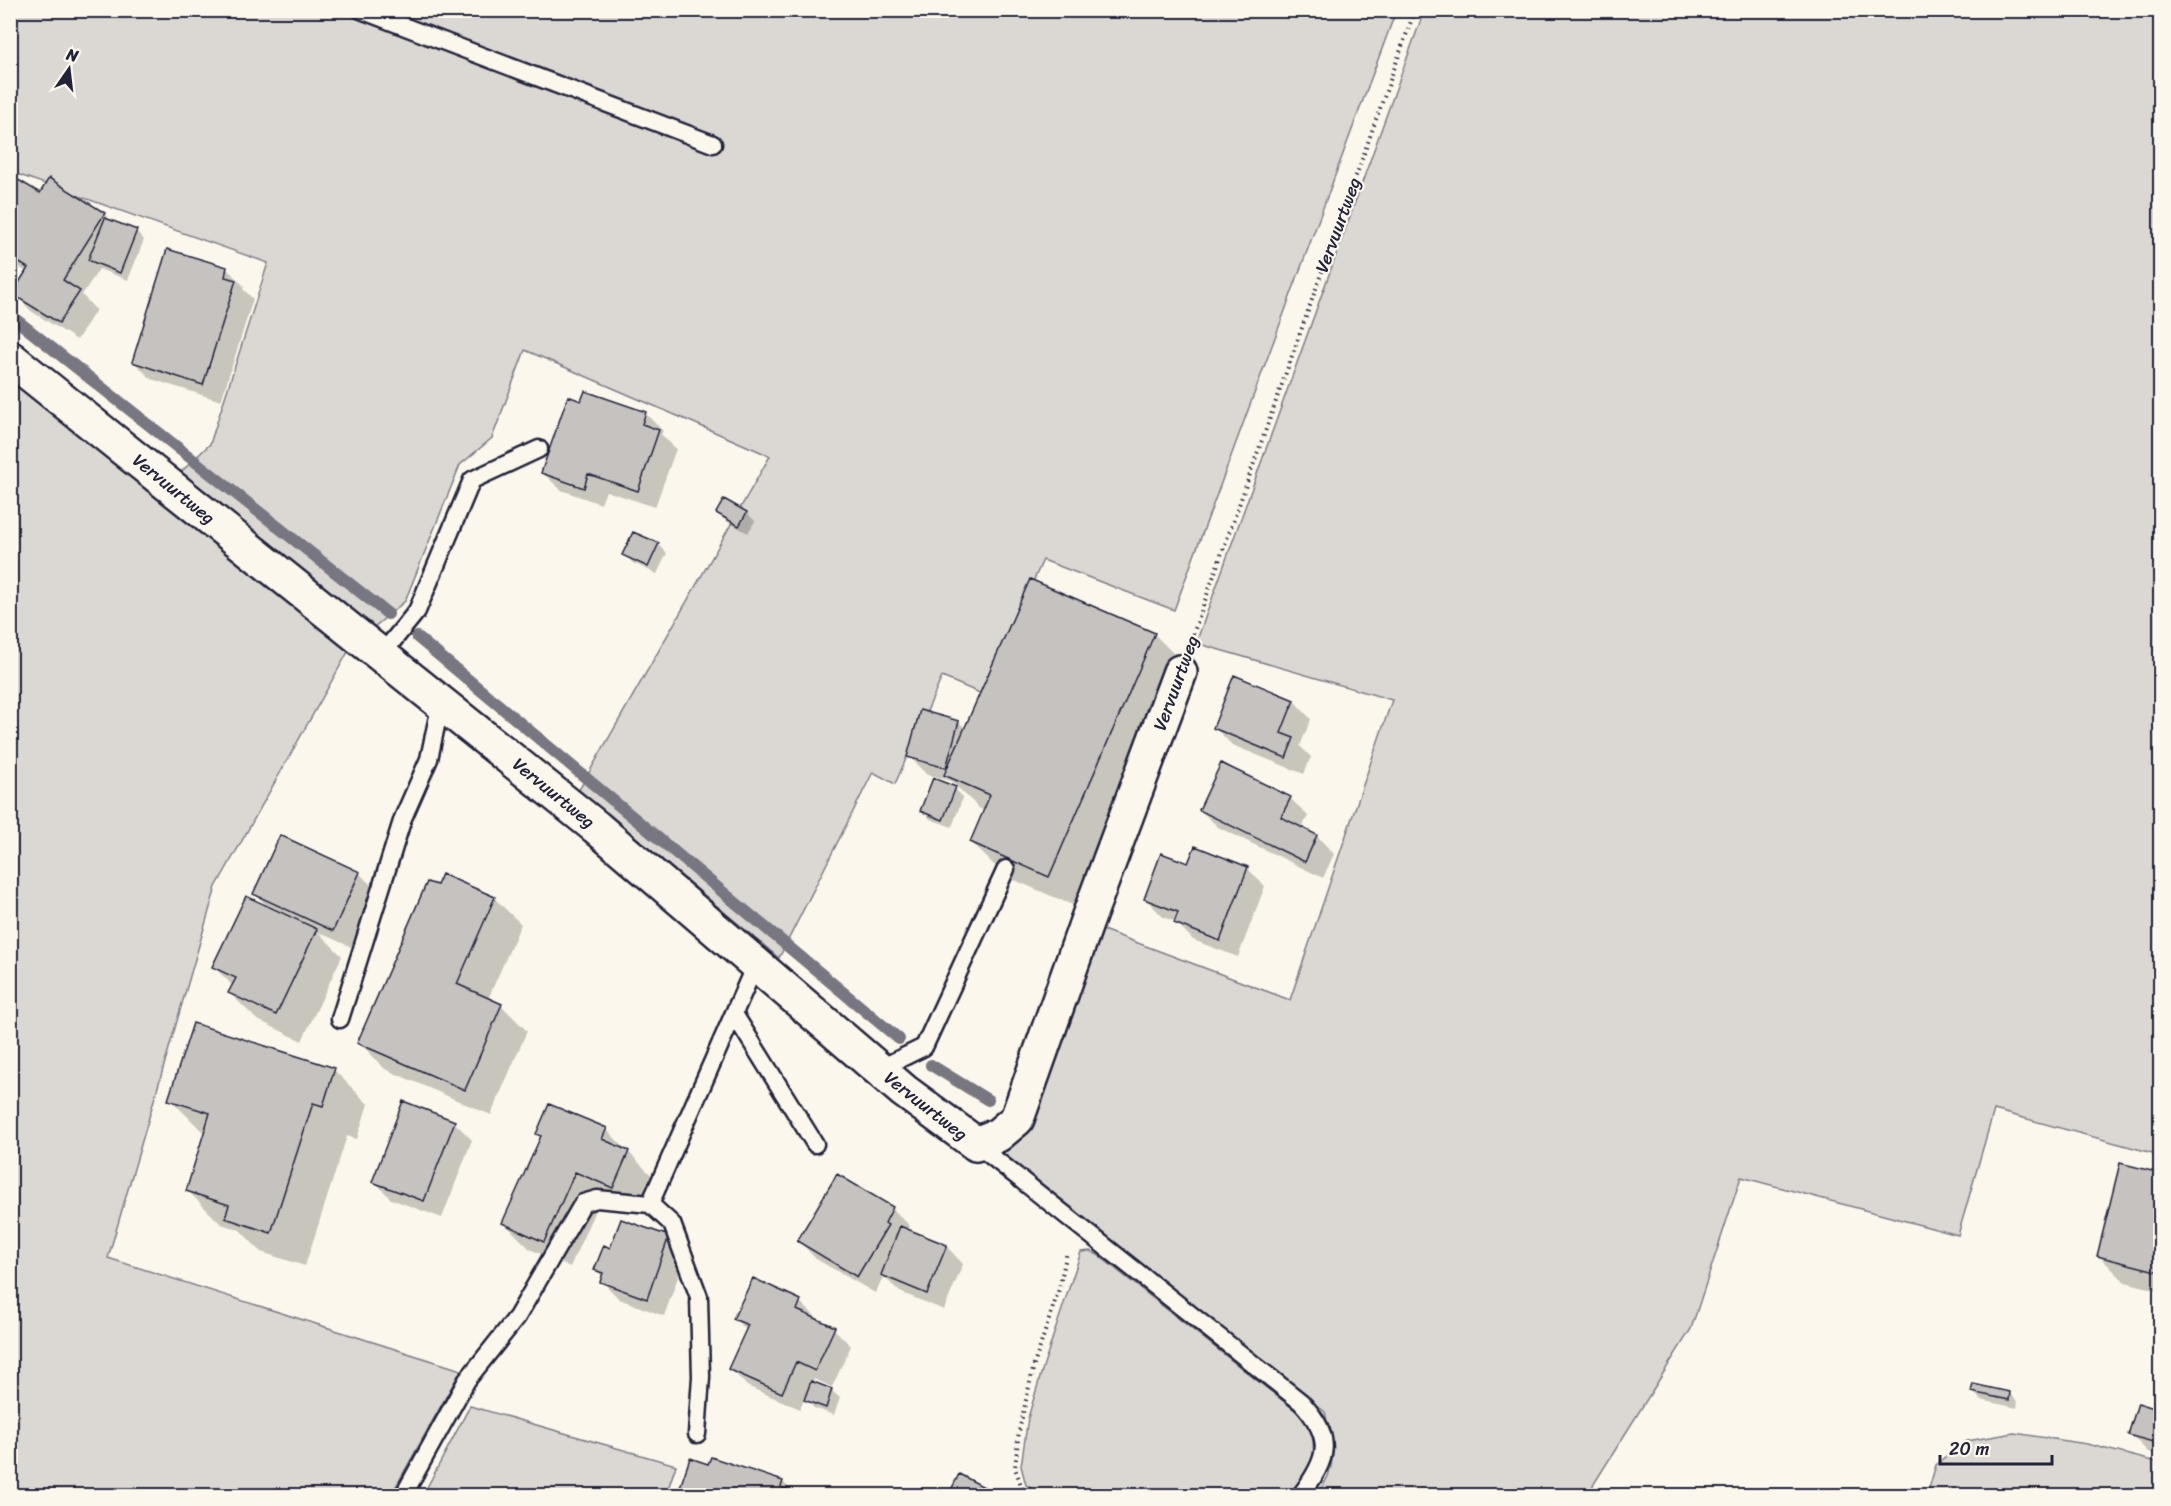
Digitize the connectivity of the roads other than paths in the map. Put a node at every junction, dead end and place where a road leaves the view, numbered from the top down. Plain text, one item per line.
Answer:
1 (361, 10) edge
2 (713, 144) dead end
3 (10, 358) edge
4 (539, 449) dead end
5 (382, 654) junction
6 (1180, 672) road end
7 (441, 702) junction
8 (1006, 869) dead end
9 (756, 963) junction
10 (734, 1014) junction
11 (340, 1019) dead end
12 (879, 1069) junction
13 (815, 1144) dead end
14 (976, 1144) junction
15 (651, 1204) junction
16 (698, 1434) dead end
17 (403, 1496) edge
18 (1300, 1496) edge

1 - 2 lane
3 - 5 street, Vervuurtweg
4 - 5 lane
5 - 7 street, Vervuurtweg
6 - 14 street, Vervuurtweg
7 - 9 street, Vervuurtweg
7 - 11 lane
8 - 12 lane
9 - 10 lane
9 - 12 street, Vervuurtweg
10 - 13 lane
10 - 15 lane
12 - 14 street, Vervuurtweg
14 - 18 lane
15 - 16 lane
15 - 17 lane

